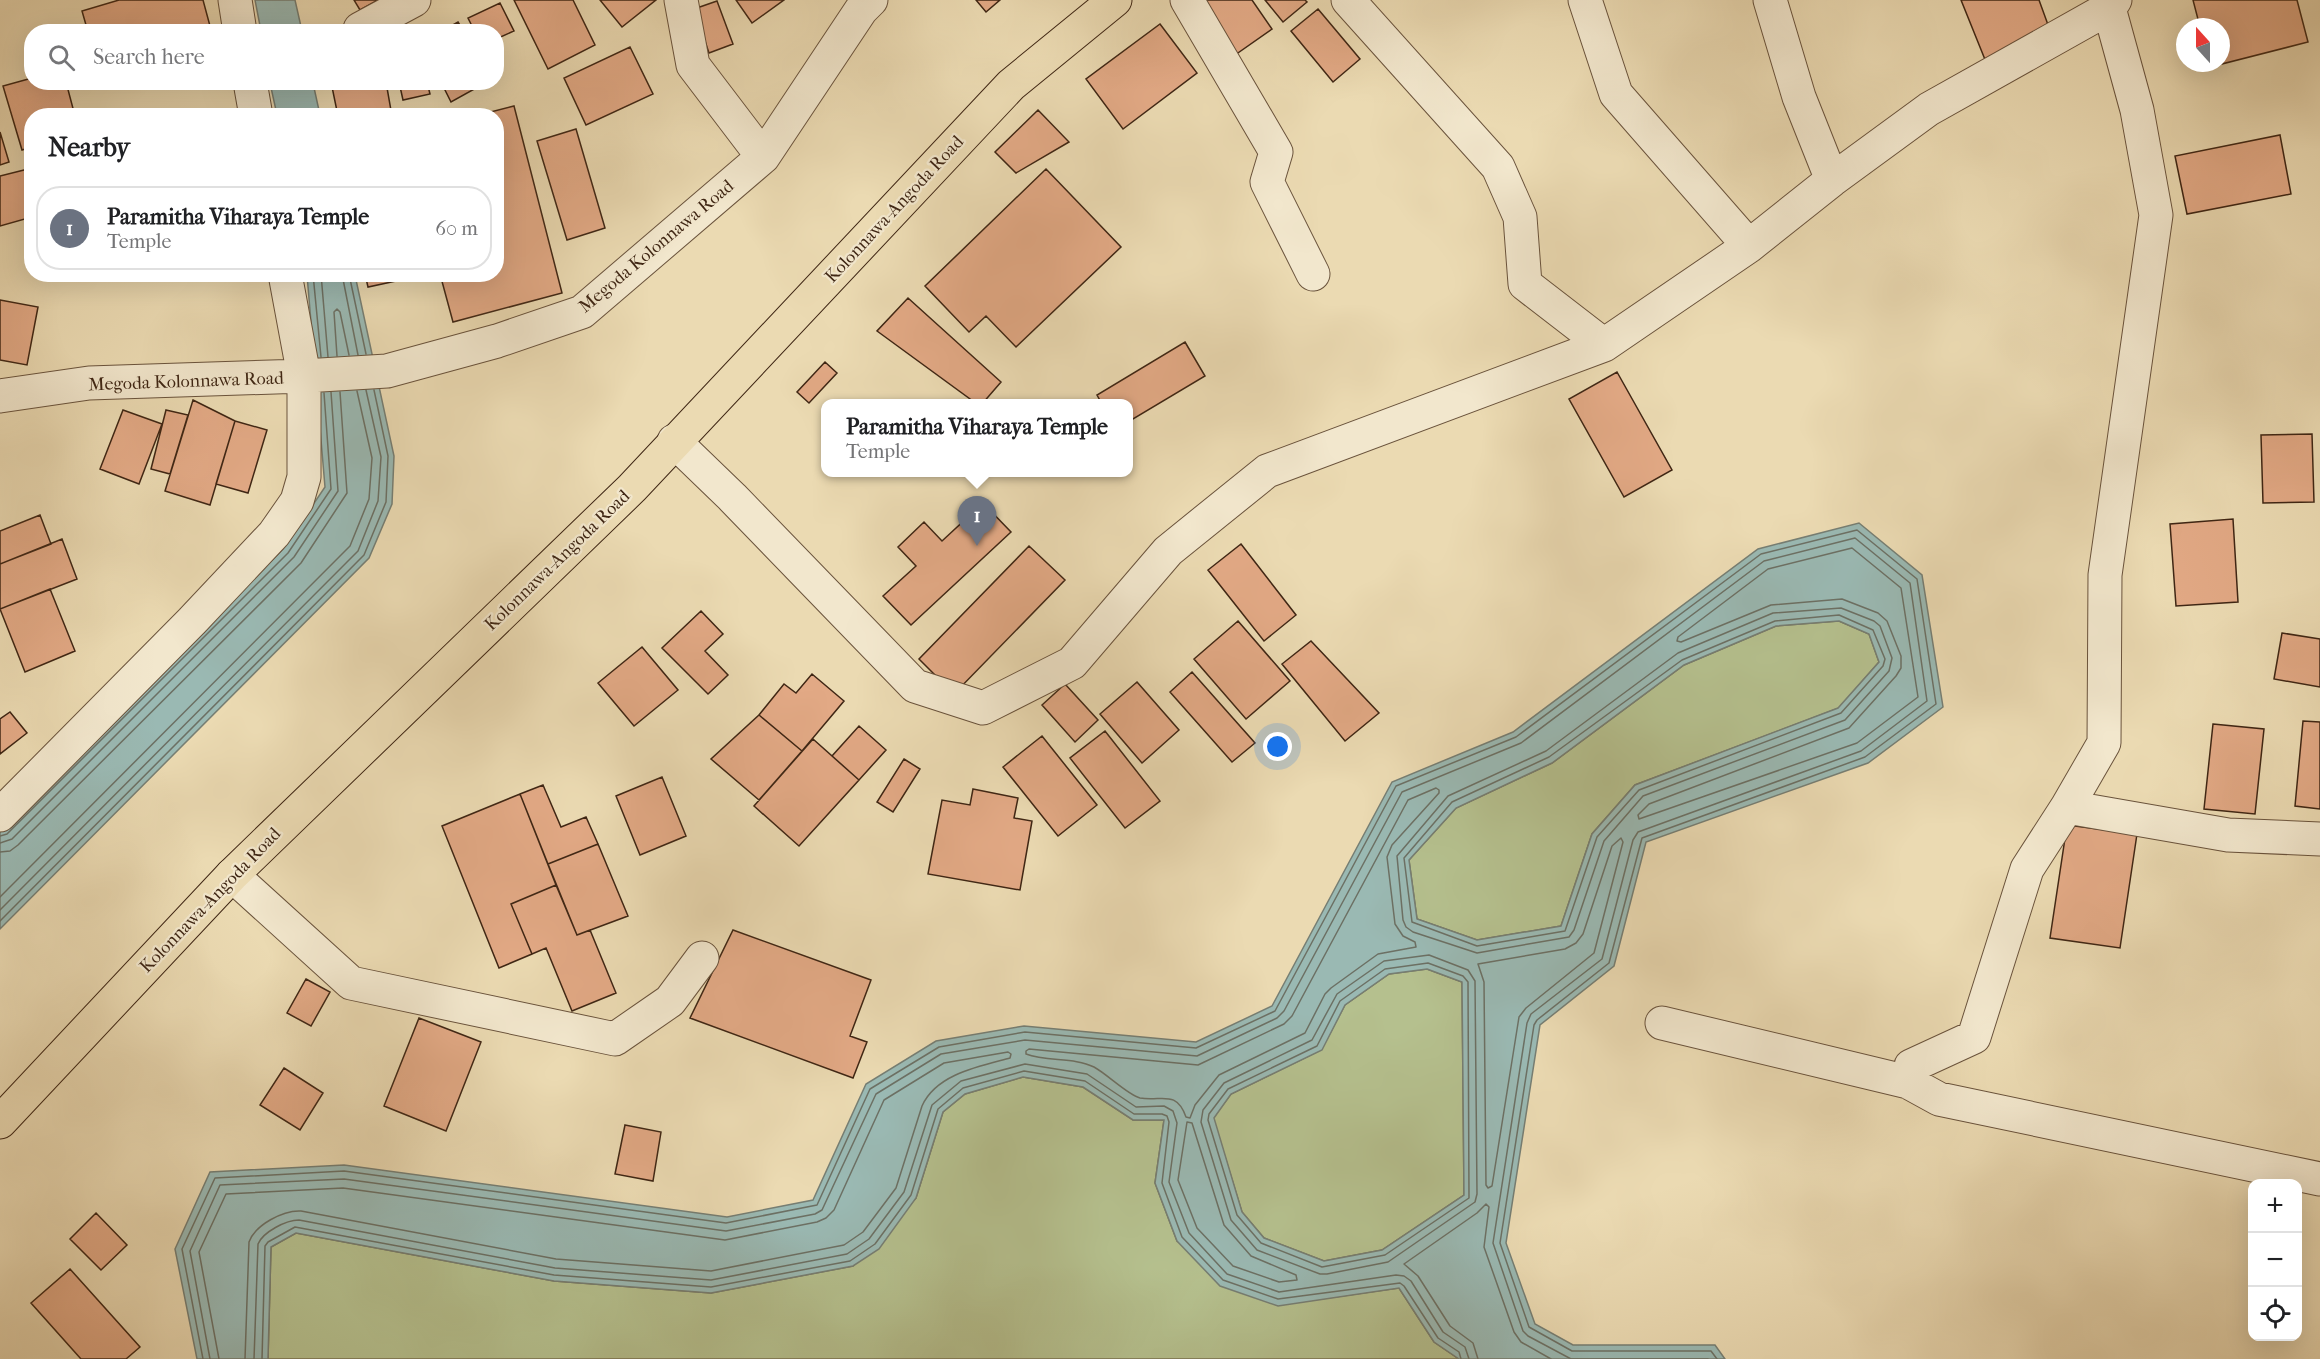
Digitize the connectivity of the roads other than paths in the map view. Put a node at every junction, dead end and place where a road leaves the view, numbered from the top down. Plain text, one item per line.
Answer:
1 (235, 0) edge
2 (414, 0) edge
3 (681, 0) edge
4 (1115, 0) edge
5 (1186, 0) edge
6 (1348, 0) edge
7 (1585, 0) edge
8 (1770, 0) edge
9 (862, 3) edge
10 (2112, 4) edge
11 (239, 24) edge
12 (369, 24) edge
13 (251, 90) edge
14 (255, 108) edge
15 (764, 157) junction
16 (1832, 180) junction
17 (1749, 246) junction
18 (1313, 274) dead end
19 (286, 282) edge
20 (1604, 345) junction
21 (304, 376) junction
22 (0, 396) edge
23 (674, 441) junction
24 (2067, 807) junction
25 (0, 815) edge
26 (2320, 838) edge
27 (232, 875) junction
28 (702, 958) dead end
29 (1662, 1023) dead end
30 (1908, 1082) junction
31 (0, 1122) edge
32 (2320, 1179) edge

1 - 11 street
2 - 12 street
3 - 15 street
4 - 23 main road, Kolonnawa-Angoda Road
5 - 18 street
6 - 20 street
7 - 17 street
8 - 16 street
9 - 15 street, Megoda Kolonnawa Road
10 - 16 street
10 - 24 street
13 - 14 street
15 - 21 street, Megoda Kolonnawa Road
16 - 17 street
17 - 20 street
19 - 21 street
20 - 23 street
21 - 22 street, Megoda Kolonnawa Road
21 - 25 street
23 - 27 main road, Kolonnawa-Angoda Road
24 - 26 street
24 - 30 street
27 - 28 street
27 - 31 main road, Kolonnawa-Angoda Road
29 - 30 street
30 - 32 street

